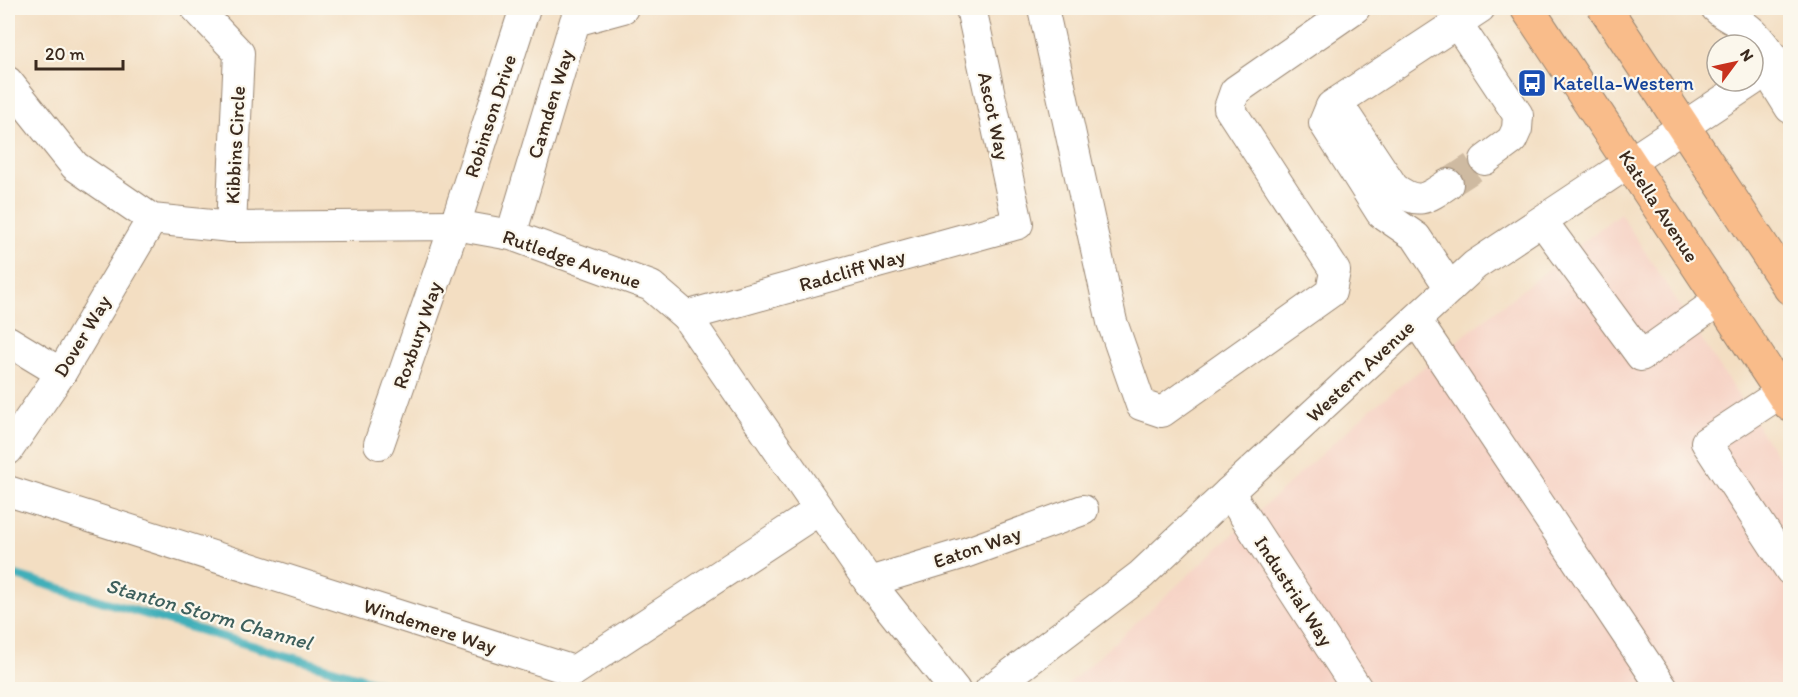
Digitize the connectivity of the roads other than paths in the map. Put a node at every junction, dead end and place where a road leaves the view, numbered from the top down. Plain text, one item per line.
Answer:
1 (196, 8) edge
2 (525, 8) edge
3 (623, 8) edge
4 (971, 8) edge
5 (1043, 8) edge
6 (1355, 8) edge
7 (1527, 8) edge
8 (1605, 8) edge
9 (1716, 8) edge
10 (1468, 15) edge
11 (1768, 70) edge
12 (8, 82) edge
13 (1337, 102) junction
14 (1791, 108) edge
15 (1684, 126) junction
16 (1485, 160) tunnel mouth
17 (1630, 162) junction
18 (1448, 184) tunnel mouth
19 (152, 219) junction
20 (1542, 221) junction
21 (1018, 224) joint
22 (455, 225) junction
23 (231, 227) junction
24 (511, 235) junction
25 (1450, 288) junction
26 (1791, 288) edge
27 (1720, 299) junction
28 (686, 316) junction
29 (1416, 320) junction
30 (8, 341) edge
31 (61, 373) junction
32 (1786, 399) edge
33 (379, 444) dead end
34 (8, 450) edge
35 (8, 491) edge
36 (1229, 492) junction
37 (819, 510) junction
38 (1083, 510) dead end
39 (1791, 570) edge
40 (869, 582) junction
41 (955, 690) edge
42 (990, 690) edge
43 (1359, 690) edge
44 (1664, 690) edge

1 - 23 street, Kibbins Circle
2 - 22 street, Robinson Drive
3 - 24 street, Camden Way
4 - 21 street, Ascot Way
5 - 6 street
7 - 17 main road, Katella Avenue
8 - 15 main road
9 - 11 street
10 - 13 street
10 - 16 street
11 - 14 street
11 - 15 street, Western Avenue
12 - 19 street, Rutledge Avenue
13 - 18 street
13 - 25 street
15 - 17 street, Western Avenue
15 - 26 main road
17 - 20 street, Western Avenue
17 - 27 main road, Katella Avenue
19 - 23 street, Rutledge Avenue
19 - 31 street, Dover Way
20 - 25 street, Western Avenue
20 - 27 street
21 - 28 street, Radcliff Way
22 - 23 street, Rutledge Avenue
22 - 24 street, Rutledge Avenue
22 - 33 street, Roxbury Way
24 - 28 street, Rutledge Avenue
25 - 29 street, Western Avenue
27 - 32 main road, Katella Avenue
28 - 37 street, Rutledge Avenue
29 - 36 street, Western Avenue
29 - 44 street
30 - 31 street
31 - 34 street, Dover Way
32 - 39 street
35 - 37 street, Windemere Way
36 - 42 street, Western Avenue
36 - 43 street, Industrial Way
37 - 40 street, Rutledge Avenue
38 - 40 street, Eaton Way
40 - 41 street, Rutledge Avenue

